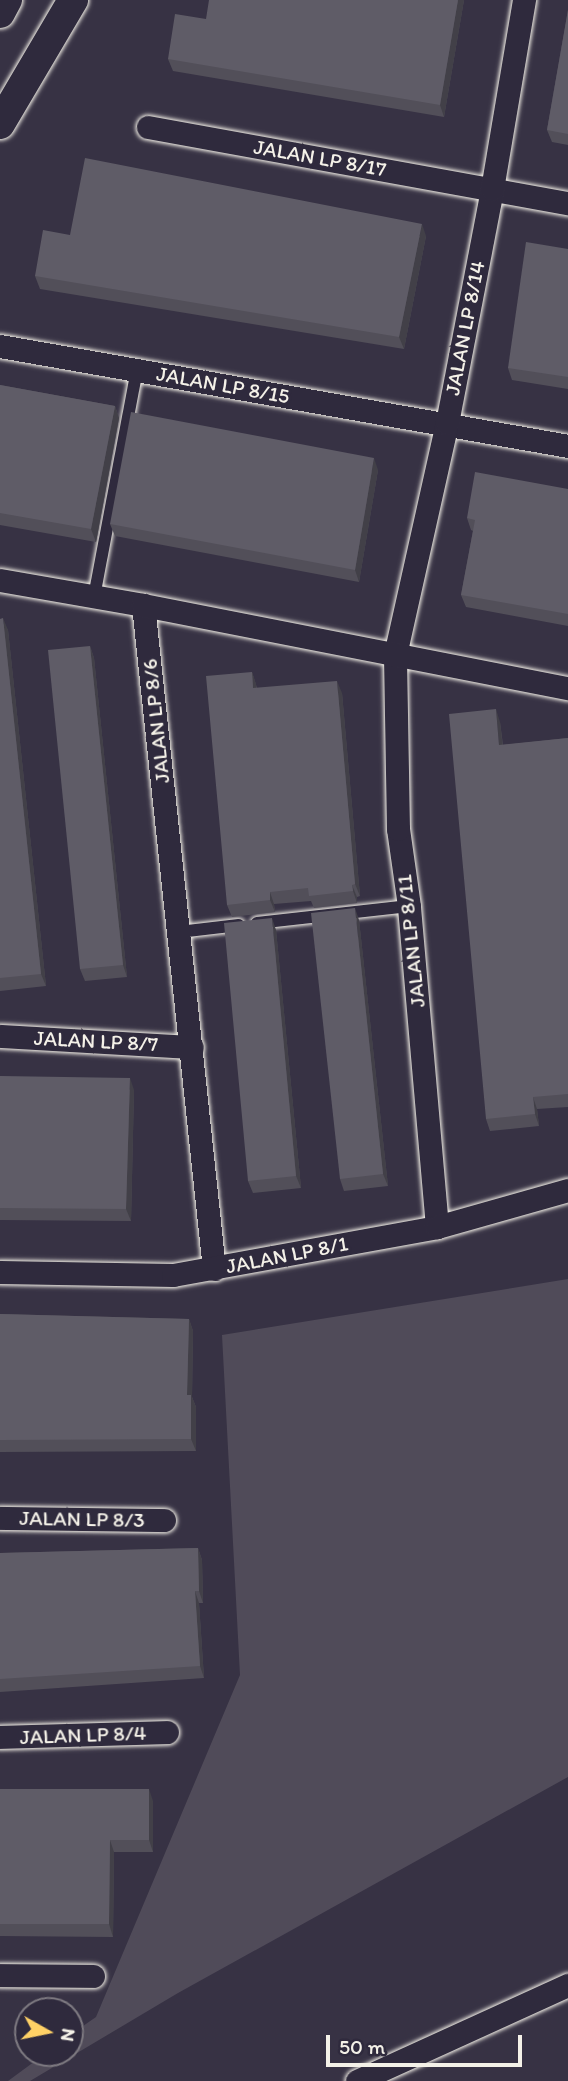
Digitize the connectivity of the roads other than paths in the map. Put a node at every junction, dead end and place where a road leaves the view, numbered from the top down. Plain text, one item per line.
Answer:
1 (7, 0) edge
2 (73, 0) edge
3 (524, 0) edge
4 (0, 13) edge
5 (0, 124) edge
6 (148, 127) dead end
7 (492, 189) junction
8 (568, 203) edge
9 (0, 346) edge
10 (137, 370) junction
11 (447, 423) junction
12 (568, 446) edge
13 (0, 580) edge
14 (94, 597) junction
15 (143, 605) junction
16 (395, 655) junction
17 (568, 688) edge
18 (409, 906) junction
19 (179, 932) junction
20 (0, 1036) edge
21 (192, 1047) junction
22 (568, 1190) edge
23 (437, 1227) junction
24 (214, 1269) junction
25 (0, 1272) edge
26 (0, 1518) edge
27 (164, 1520) dead end
28 (167, 1732) dead end
29 (0, 1737) edge
30 (0, 1975) edge
31 (93, 1976) dead end
32 (568, 1985) edge
33 (357, 2081) edge

1 - 4 street
2 - 5 street
3 - 7 street, JALAN LP 8/14
6 - 7 street, JALAN LP 8/17
7 - 8 street, JALAN LP 8/17
7 - 11 street, JALAN LP 8/14
9 - 10 street, JALAN LP 8/15
10 - 11 street, JALAN LP 8/15
10 - 14 lane
11 - 12 street, JALAN LP 8/15
11 - 16 street, JALAN LP 8/14
13 - 14 street
14 - 15 street
15 - 16 street
15 - 19 street, JALAN LP 8/6
16 - 17 street
16 - 18 street, JALAN LP 8/11
18 - 19 lane
18 - 23 street, JALAN LP 8/11
19 - 21 street, JALAN LP 8/6
20 - 21 street, JALAN LP 8/7
21 - 24 street, JALAN LP 8/6
22 - 23 street, JALAN LP 8/1
23 - 24 street, JALAN LP 8/1
24 - 25 street, JALAN LP 8/1
26 - 27 street, JALAN LP 8/3
28 - 29 street, JALAN LP 8/4
30 - 31 street
32 - 33 street

